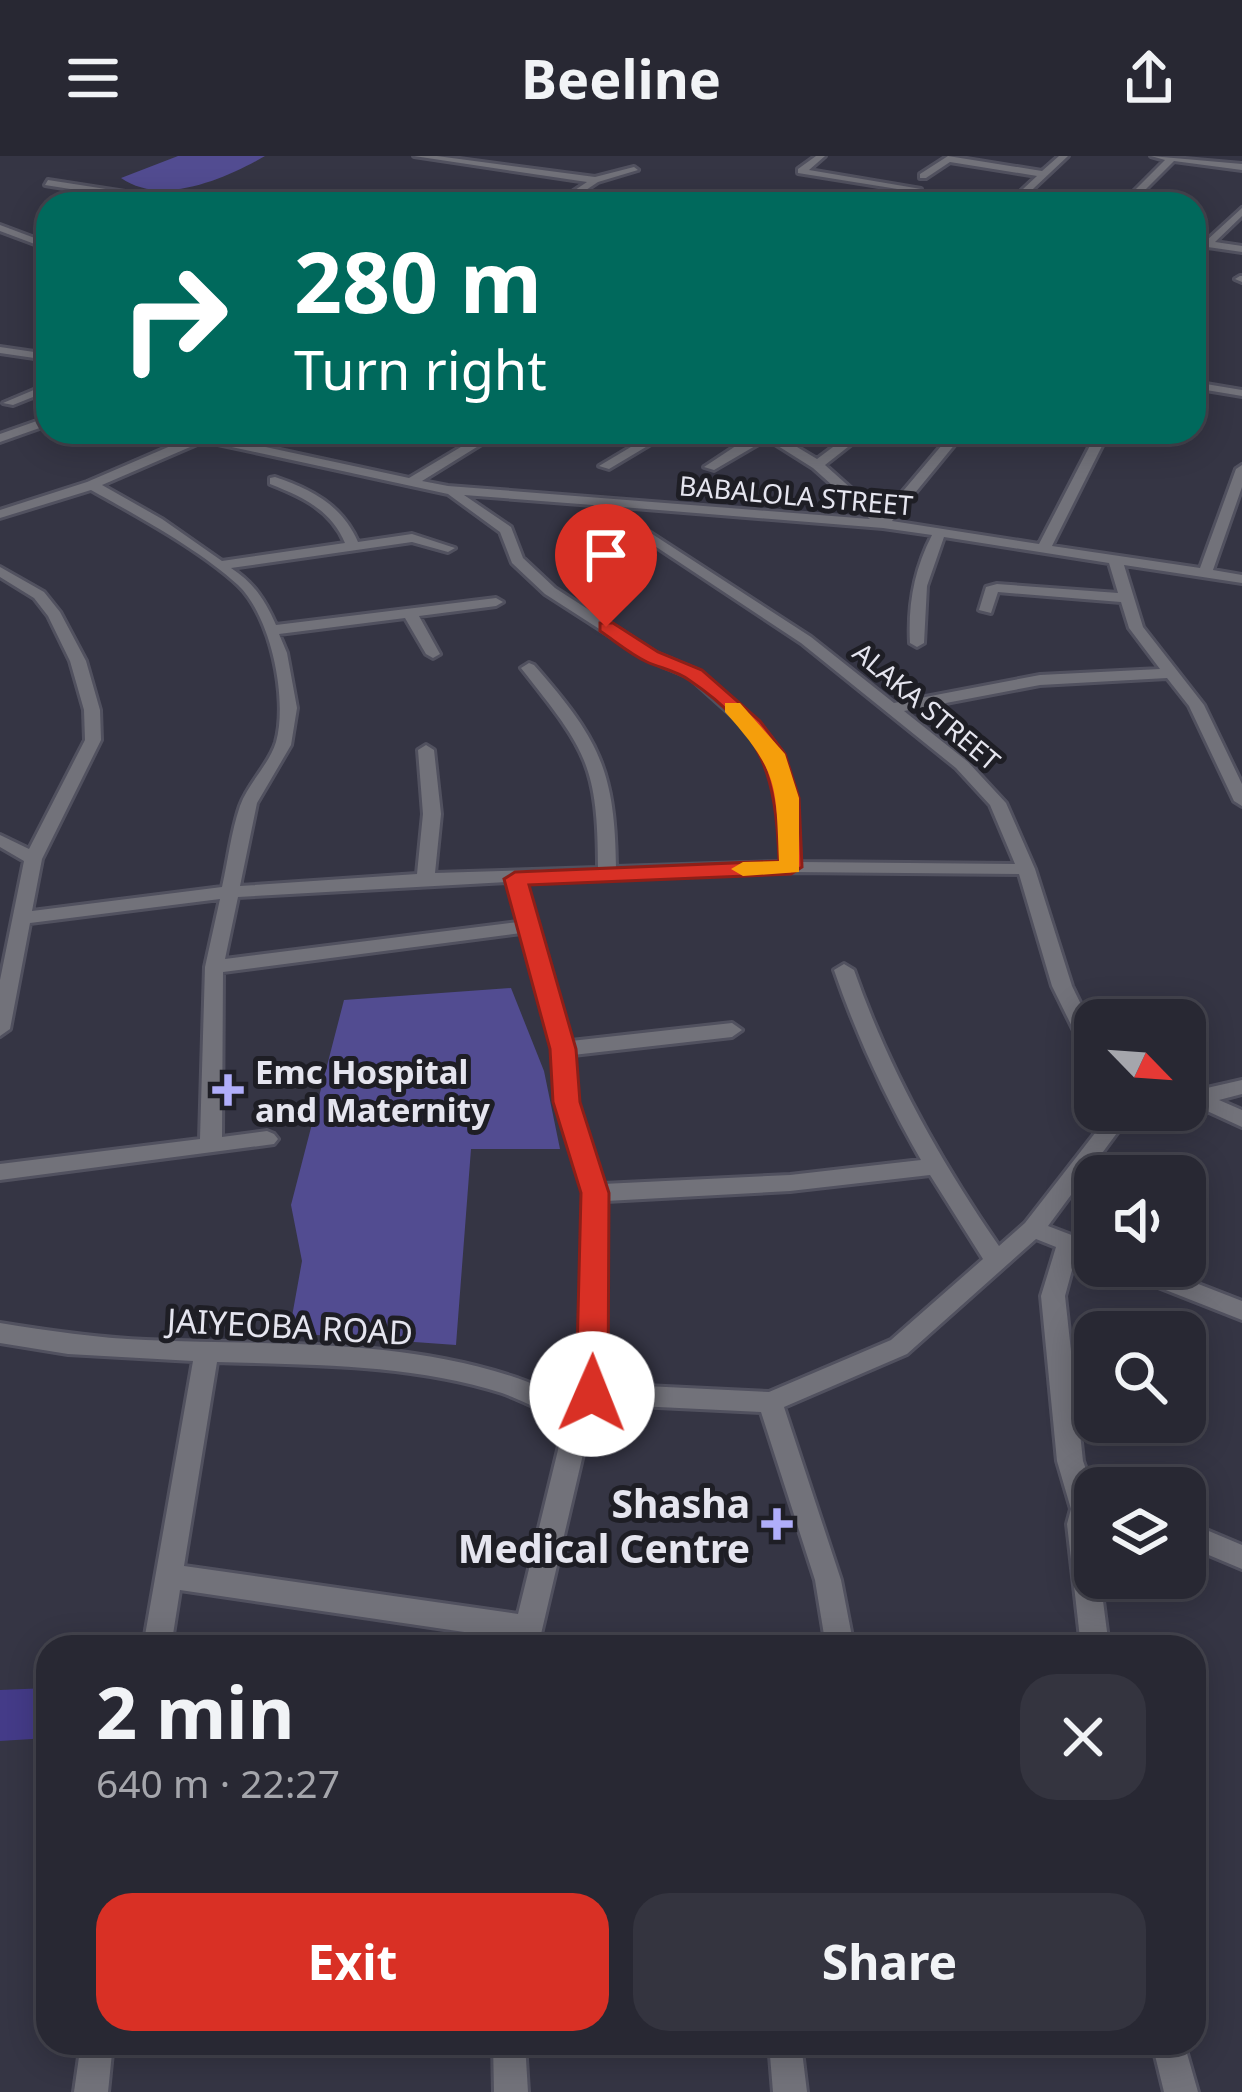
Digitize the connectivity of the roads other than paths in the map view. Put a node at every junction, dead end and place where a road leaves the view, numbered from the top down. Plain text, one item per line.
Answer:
1 (418, 156) edge
2 (744, 156) edge
3 (821, 156) edge
4 (1064, 156) edge
5 (1155, 156) edge
6 (1172, 158) edge
7 (769, 160) dead end
8 (1242, 167) edge
9 (634, 170) dead end
10 (1043, 175) junction
11 (923, 176) dead end
12 (595, 180) junction
13 (48, 183) dead end
14 (916, 189) dead end
15 (106, 192) edge
16 (577, 192) edge
17 (1025, 192) edge
18 (1138, 192) edge
19 (1241, 213) edge
20 (0, 228) edge
21 (1206, 239) edge
22 (36, 242) edge
23 (1206, 244) edge
24 (1242, 250) edge
25 (0, 350) edge
26 (36, 355) edge
27 (1206, 387) edge
28 (36, 392) edge
29 (1242, 393) edge
30 (9, 403) dead end
31 (36, 425) edge
32 (0, 438) edge
33 (186, 444) edge
34 (251, 444) edge
35 (476, 444) edge
36 (644, 444) edge
37 (747, 444) edge
38 (783, 444) edge
39 (845, 444) edge
40 (949, 444) edge
41 (1097, 444) edge
42 (817, 465) junction
43 (605, 466) dead end
44 (710, 467) dead end
45 (1242, 469) edge
46 (275, 481) dead end
47 (411, 482) junction
48 (92, 485) junction
49 (448, 490) junction
50 (596, 504) junction
51 (0, 514) edge
52 (884, 524) junction
53 (940, 532) junction
54 (353, 546) junction
55 (448, 548) dead end
56 (1044, 548) junction
57 (1115, 559) junction
58 (222, 565) junction
59 (0, 571) edge
60 (1205, 573) junction
61 (1242, 579) edge
62 (1124, 598) junction
63 (496, 602) dead end
64 (986, 610) dead end
65 (410, 613) junction
66 (273, 630) junction
67 (917, 643) dead end
68 (433, 654) dead end
69 (529, 668) dead end
70 (1169, 673) junction
71 (888, 709) junction
72 (426, 750) dead end
73 (1242, 801) edge
74 (0, 840) edge
75 (33, 859) junction
76 (791, 867) junction
77 (1026, 869) junction
78 (607, 875) junction
79 (425, 879) junction
80 (515, 879) junction
81 (230, 892) junction
82 (21, 918) junction
83 (525, 927) junction
84 (214, 967) junction
85 (5, 970) edge
86 (844, 970) dead end
87 (1074, 1010) edge
88 (0, 1029) edge
89 (732, 1030) dead end
90 (563, 1049) junction
91 (1242, 1087) edge
92 (1206, 1095) edge
93 (1206, 1105) edge
94 (1242, 1119) edge
95 (1108, 1131) edge
96 (267, 1139) dead end
97 (211, 1142) junction
98 (932, 1167) junction
99 (0, 1172) edge
100 (595, 1193) junction
101 (1033, 1228) junction
102 (1068, 1243) junction
103 (1074, 1245) edge
104 (997, 1260) junction
105 (1181, 1287) edge
106 (1242, 1311) edge
107 (0, 1334) edge
108 (206, 1357) junction
109 (770, 1402) junction
110 (581, 1403) junction
111 (1074, 1470) edge
112 (1206, 1542) edge
113 (1242, 1557) edge
114 (169, 1576) junction
115 (1089, 1599) edge
116 (159, 1635) edge
117 (513, 1635) edge
118 (526, 1635) edge
119 (837, 1635) edge
120 (1094, 1635) edge
121 (96, 2055) edge
122 (509, 2055) edge
123 (786, 2055) edge
124 (1171, 2055) edge
125 (91, 2092) edge
126 (511, 2092) edge
127 (790, 2092) edge
128 (1180, 2092) edge

1 - 12 street
2 - 7 street
3 - 14 street
4 - 10 street
5 - 6 street
6 - 8 street
6 - 18 street
9 - 12 street
10 - 11 street
10 - 17 street
12 - 16 street
13 - 15 street
19 - 21 street
20 - 22 street
23 - 24 street
25 - 26 street
27 - 29 street
28 - 30 street
31 - 32 street
33 - 48 street
34 - 47 street, BABALOLA STREET
35 - 47 street
36 - 43 street
37 - 44 street
38 - 42 street
39 - 42 street
40 - 52 street
41 - 56 street
42 - 52 street
45 - 60 street
46 - 54 street
47 - 49 street, BABALOLA STREET
48 - 51 street
48 - 58 street
49 - 50 street, BABALOLA STREET
49 - 76 street
50 - 52 street, BABALOLA STREET
50 - 71 street, ALAKA STREET
52 - 53 street, BABALOLA STREET
53 - 56 street, BABALOLA STREET
53 - 67 street
54 - 55 street
54 - 58 street
56 - 57 street, BABALOLA STREET
57 - 60 street, BABALOLA STREET
57 - 62 street
58 - 66 street
59 - 75 street
60 - 61 street, BABALOLA STREET
62 - 64 street
62 - 70 street
63 - 65 street
65 - 66 street
65 - 68 street
66 - 81 street
69 - 78 street
70 - 71 street
70 - 73 street
71 - 77 street, ALAKA STREET
72 - 79 street
74 - 75 street
75 - 82 street
76 - 77 street
76 - 78 street
77 - 87 street, ALAKA STREET
78 - 80 street
79 - 80 street
79 - 81 street
80 - 83 street
81 - 82 street
81 - 84 street
82 - 85 street
83 - 84 street
83 - 90 street
84 - 97 street
85 - 88 street
86 - 98 street
89 - 90 street
90 - 100 street
91 - 92 street
93 - 94 street
95 - 101 street
96 - 97 street
97 - 99 street
98 - 100 street
98 - 104 street
100 - 110 street
101 - 102 street
101 - 104 street
102 - 103 street
102 - 111 street
104 - 109 street
105 - 106 street
107 - 108 street, JAIYEOBA ROAD
108 - 110 street, JAIYEOBA ROAD
108 - 114 street
109 - 110 street, JAIYEOBA ROAD
109 - 119 street
110 - 118 street
112 - 113 street
114 - 116 street
114 - 117 street
115 - 120 street
121 - 125 street
122 - 126 street
123 - 127 street
124 - 128 street

